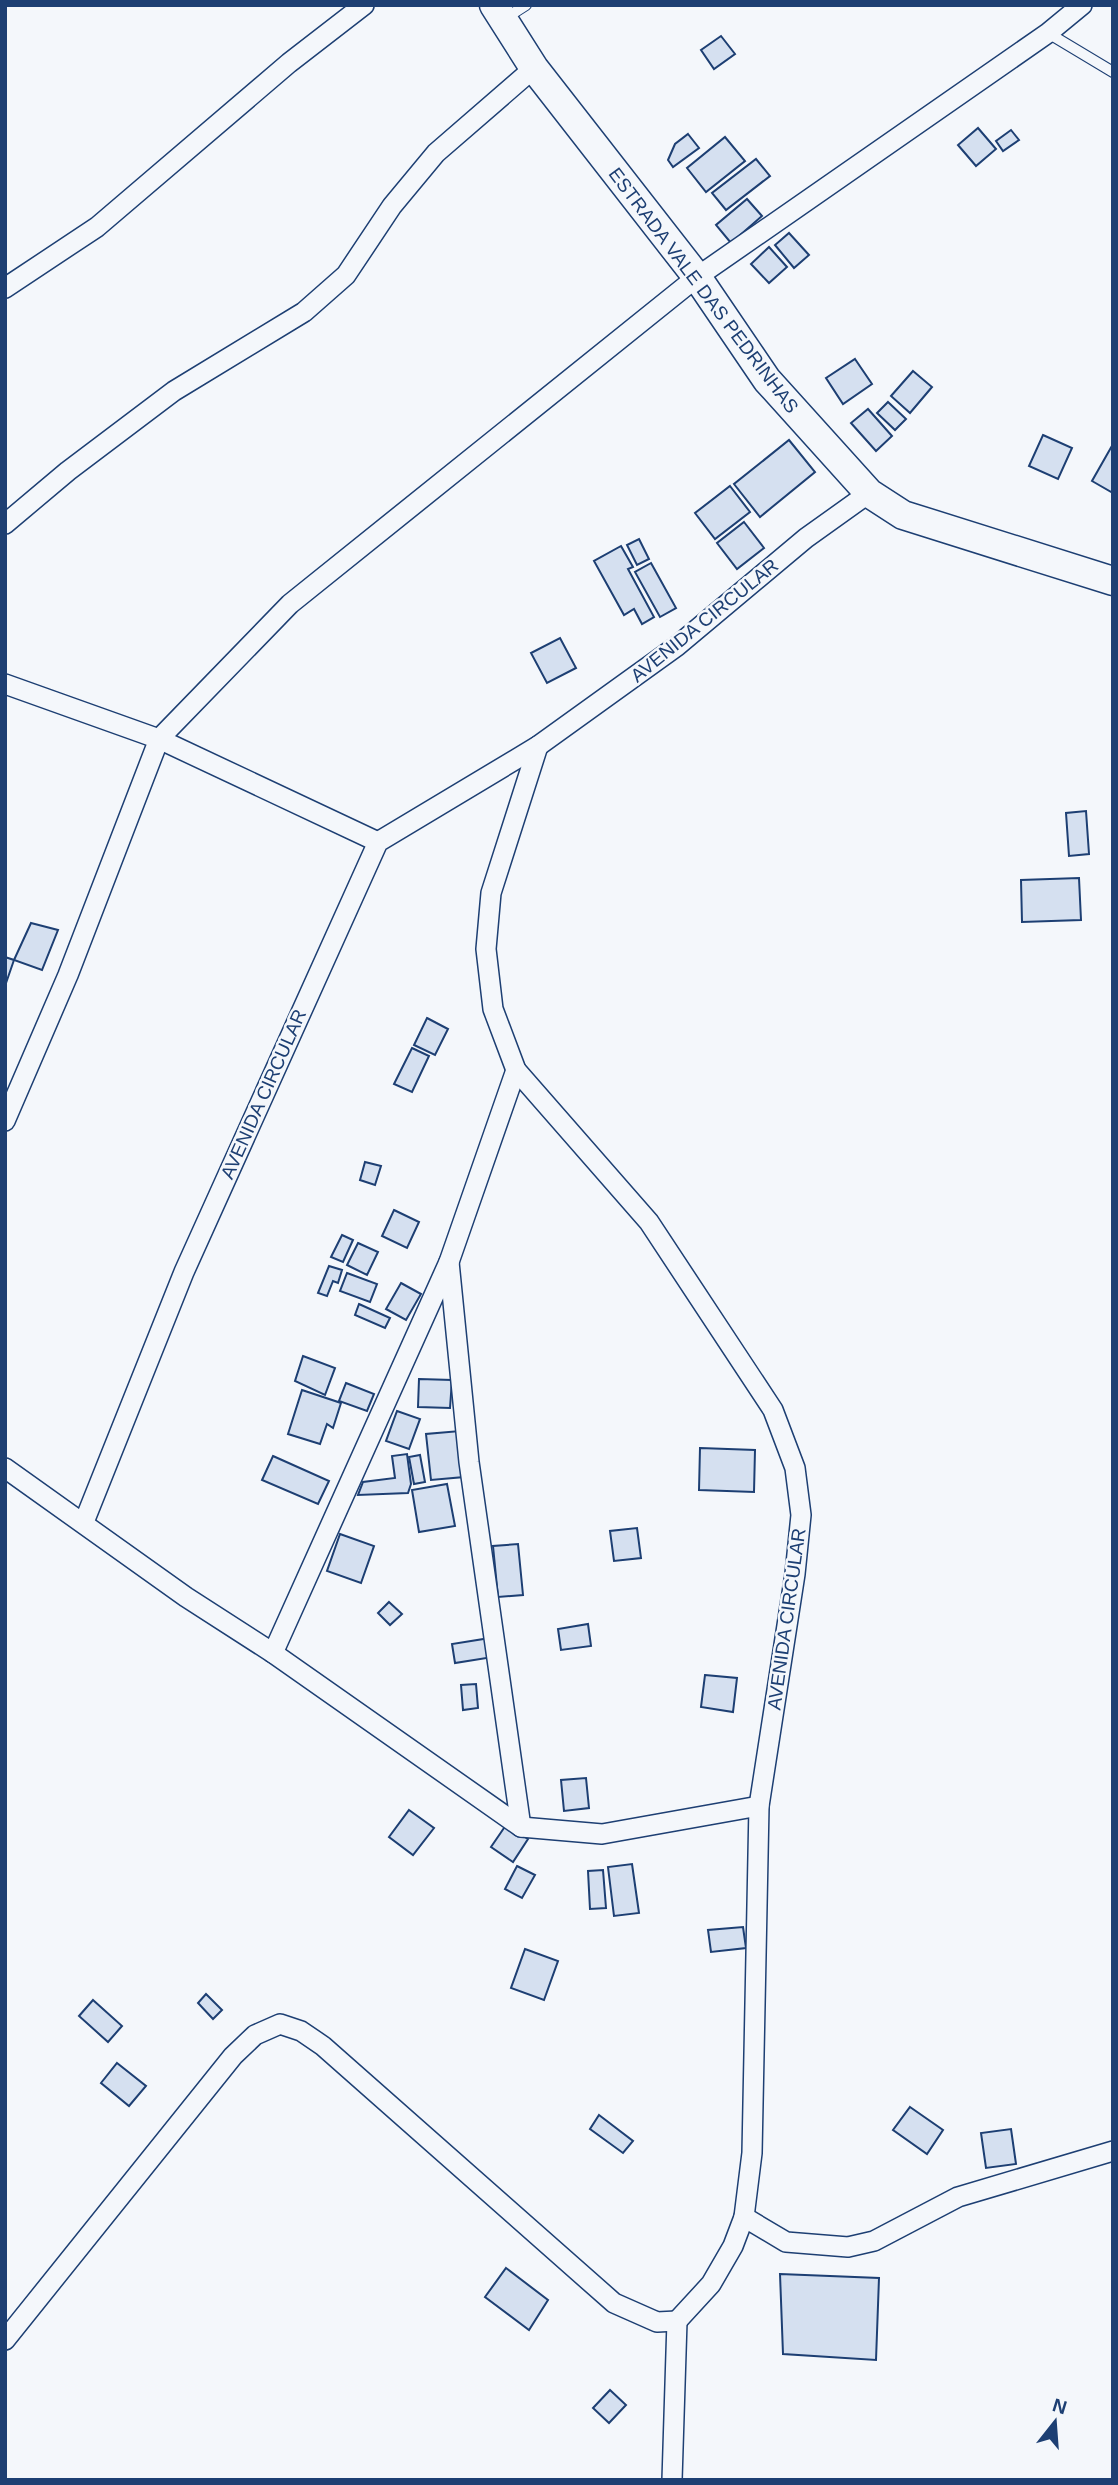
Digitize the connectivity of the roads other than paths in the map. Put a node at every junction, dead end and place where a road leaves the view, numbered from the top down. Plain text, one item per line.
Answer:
1 (364, 5) edge
2 (1082, 5) edge
3 (508, 10) edge
4 (1048, 33) junction
5 (534, 68) junction
6 (1113, 72) edge
7 (697, 277) junction
8 (5, 288) edge
9 (869, 493) junction
10 (5, 524) edge
11 (1113, 581) edge
12 (5, 684) edge
13 (159, 739) junction
14 (538, 746) junction
15 (378, 842) junction
16 (516, 1070) junction
17 (5, 1121) edge
18 (449, 1262) junction
19 (5, 1468) edge
20 (84, 1522) junction
21 (273, 1653) junction
22 (759, 1806) junction
23 (521, 1827) junction
24 (1113, 2151) edge
25 (744, 2217) junction
26 (677, 2321) junction
27 (5, 2340) edge
28 (672, 2480) edge

1 - 8 street
2 - 4 street
3 - 5 main road, ESTRADA VALE DAS PEDRINHAS
4 - 6 lane
4 - 7 street
5 - 7 main road, ESTRADA VALE DAS PEDRINHAS
5 - 10 street
7 - 9 main road, ESTRADA VALE DAS PEDRINHAS
7 - 13 street
9 - 11 main road, ESTRADA VALE DAS PEDRINHAS
9 - 14 street, AVENIDA CIRCULAR
12 - 13 street
13 - 15 street
13 - 17 street
14 - 15 street, AVENIDA CIRCULAR
14 - 16 street, AVENIDA CIRCULAR
15 - 20 street, AVENIDA CIRCULAR
16 - 18 street
16 - 22 street, AVENIDA CIRCULAR
18 - 21 street
18 - 23 street
19 - 20 street
20 - 21 street
21 - 23 street
22 - 23 street
22 - 25 street, AVENIDA CIRCULAR
24 - 25 street
25 - 26 street, AVENIDA CIRCULAR
26 - 27 street
26 - 28 street

